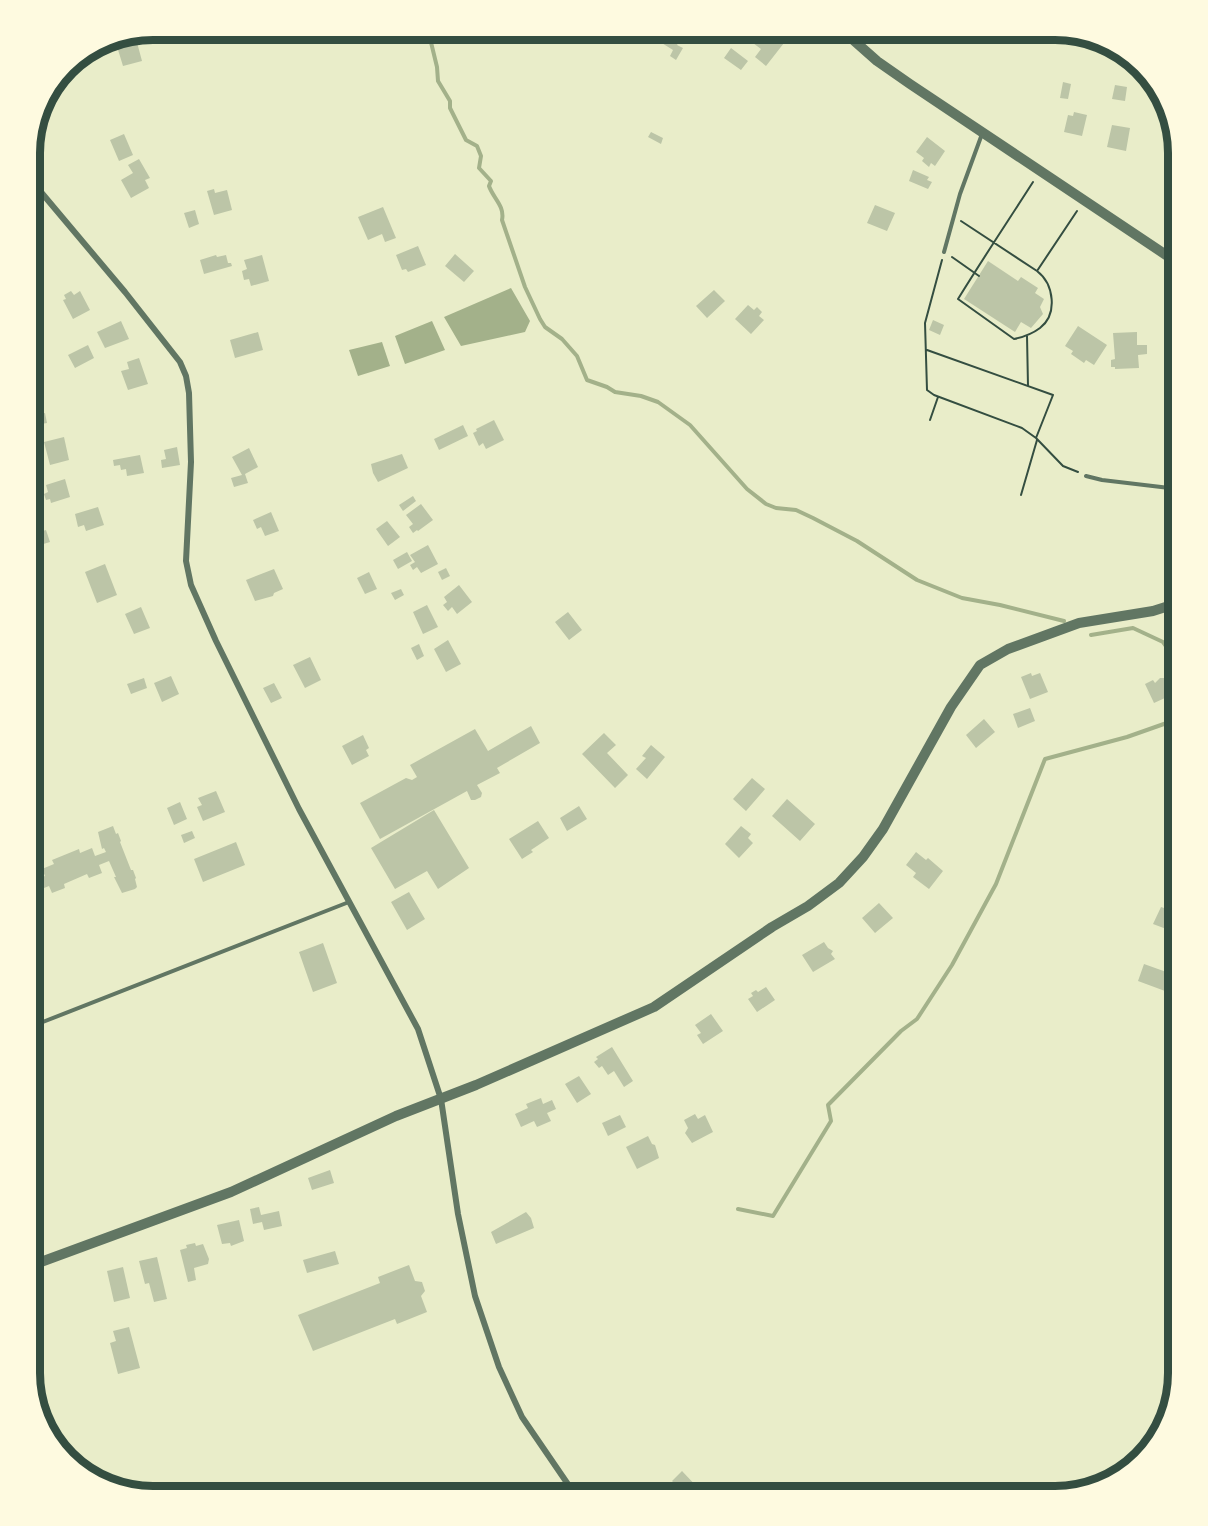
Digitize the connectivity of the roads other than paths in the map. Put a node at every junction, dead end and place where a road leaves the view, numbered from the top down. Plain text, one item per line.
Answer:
1 (854, 41) edge
2 (982, 133) junction
3 (41, 191) edge
4 (944, 252) road end
5 (1168, 256) edge
6 (1086, 476) road end
7 (1168, 488) edge
8 (1168, 606) edge
9 (350, 901) junction
10 (40, 1023) edge
11 (441, 1099) junction
12 (40, 1262) edge
13 (569, 1486) edge

1 - 2 street
2 - 4 lane
2 - 5 street
3 - 9 street
6 - 7 lane
8 - 11 street
9 - 10 lane
9 - 11 street
11 - 12 street
11 - 13 street

